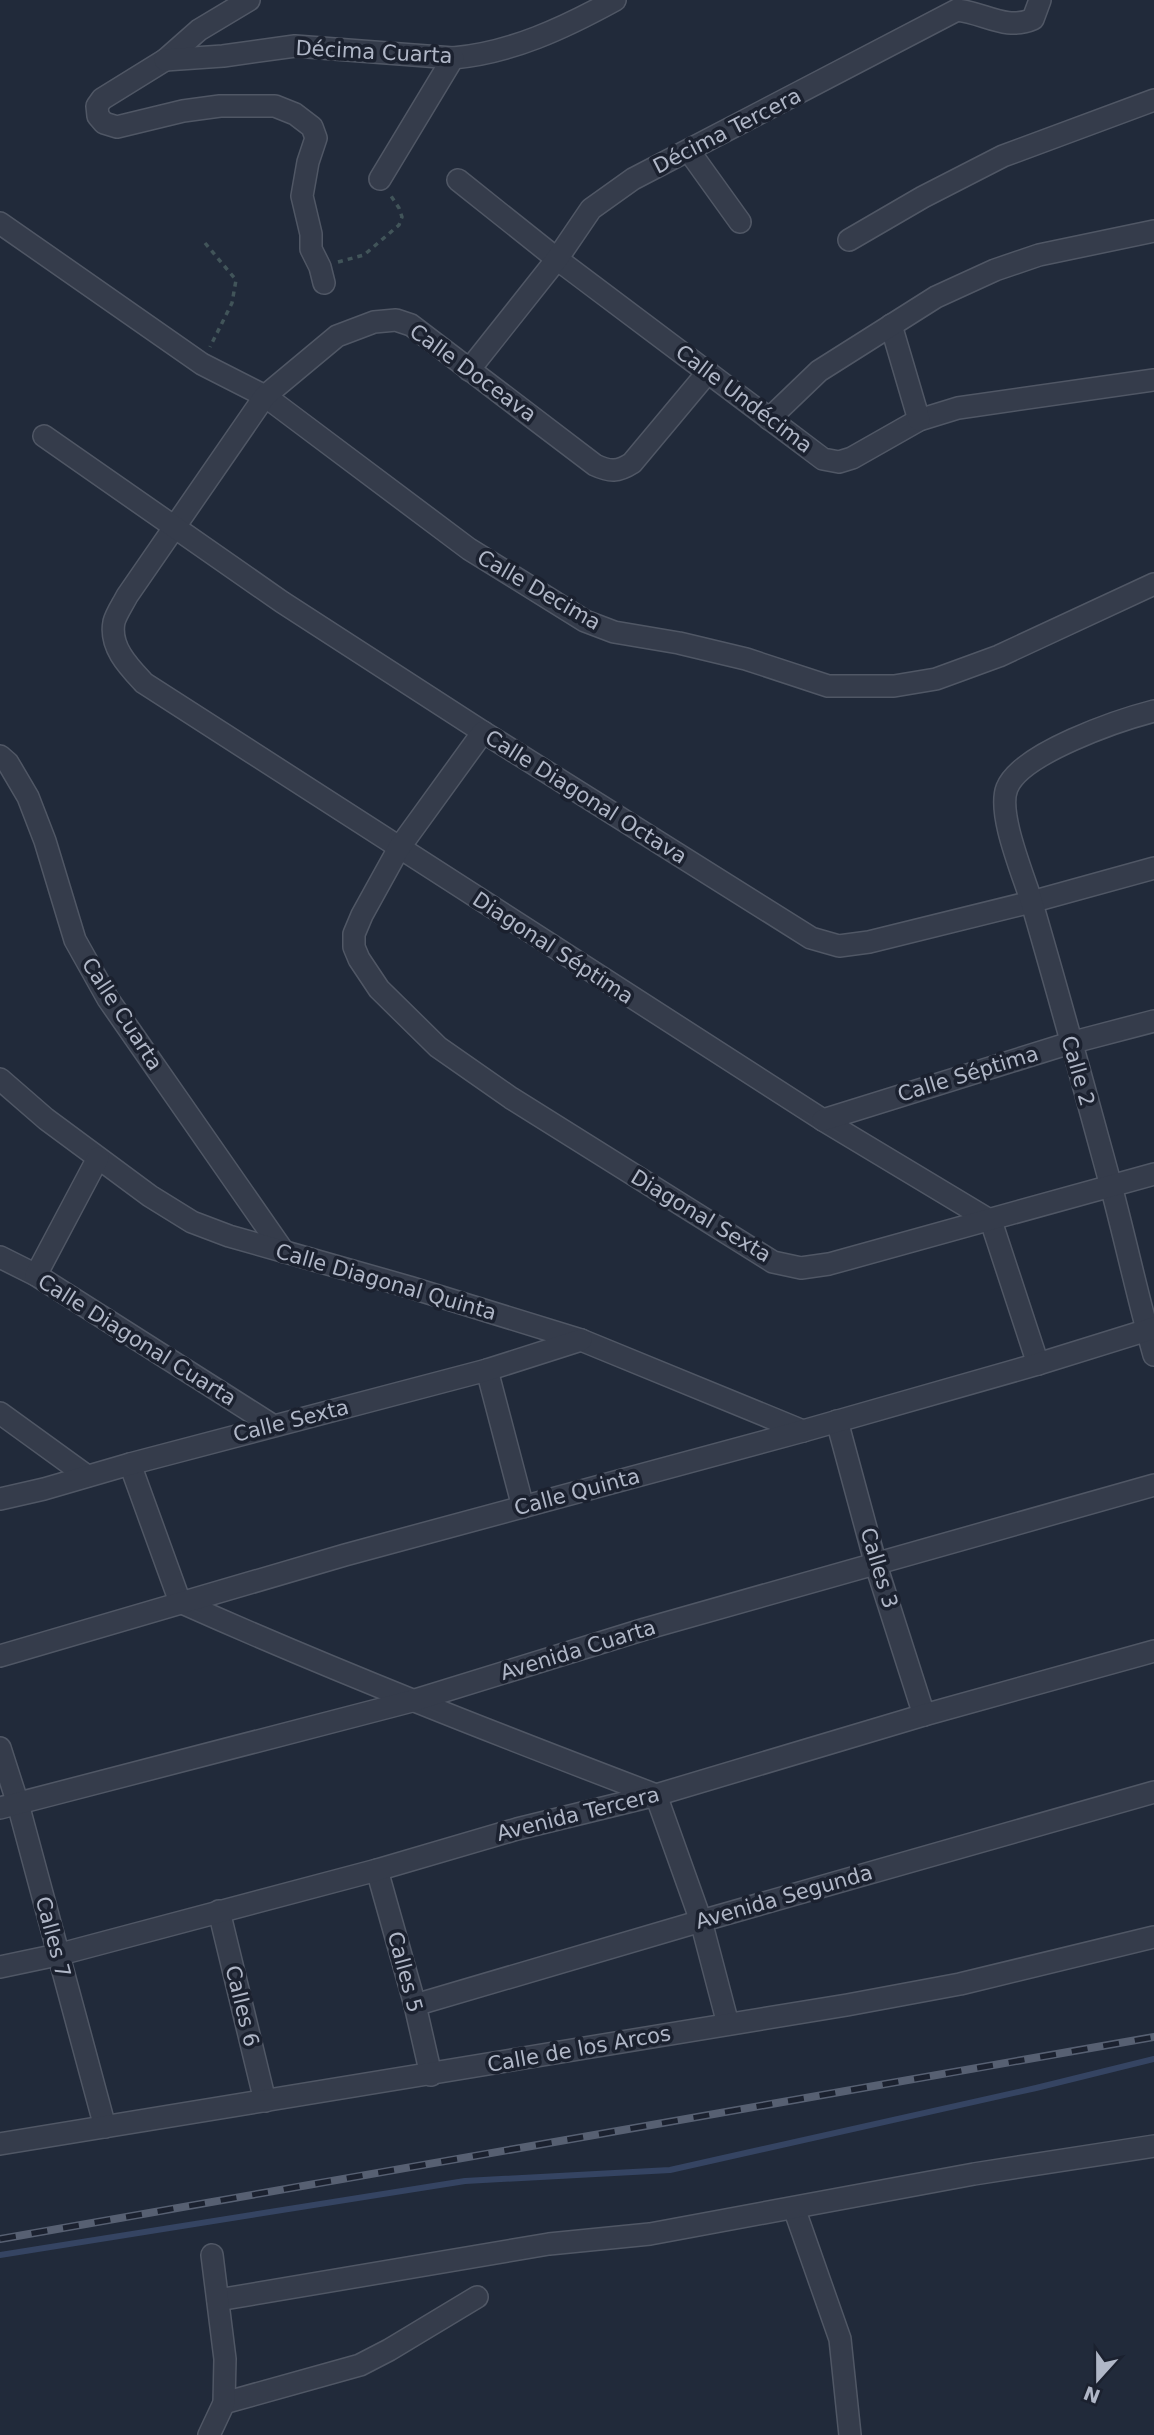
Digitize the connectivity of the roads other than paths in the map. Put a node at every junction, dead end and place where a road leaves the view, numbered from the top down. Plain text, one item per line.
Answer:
1 (249, 0) edge
2 (615, 0) edge
3 (1040, 0) edge
4 (453, 58) junction
5 (165, 60) junction
6 (1154, 100) edge
7 (689, 151) junction
8 (380, 179) road end
9 (458, 180) dead end
10 (740, 222) dead end
11 (0, 223) edge
12 (1154, 231) edge
13 (849, 240) dead end
14 (557, 259) junction
15 (322, 275) road end
16 (891, 325) junction
17 (469, 370) junction
18 (708, 372) junction
19 (1154, 380) edge
20 (265, 396) junction
21 (769, 419) junction
22 (919, 421) junction
23 (44, 436) dead end
24 (175, 527) junction
25 (1154, 584) edge
26 (124, 663) joint
27 (1154, 711) edge
28 (483, 732) junction
29 (3, 762) edge
30 (399, 848) junction
31 (1154, 867) edge
32 (1031, 902) junction
33 (1154, 1021) edge
34 (1070, 1043) junction
35 (0, 1079) edge
36 (823, 1120) junction
37 (98, 1158) junction
38 (1154, 1174) edge
39 (1111, 1186) junction
40 (991, 1221) junction
41 (284, 1252) junction
42 (0, 1257) edge
43 (36, 1275) junction
44 (1150, 1329) edge
45 (580, 1340) junction
46 (1154, 1355) edge
47 (1038, 1364) junction
48 (487, 1370) junction
49 (0, 1413) edge
50 (836, 1421) junction
51 (272, 1425) junction
52 (803, 1430) junction
53 (130, 1464) junction
54 (87, 1476) junction
55 (1154, 1485) edge
56 (0, 1499) edge
57 (523, 1507) junction
58 (876, 1565) junction
59 (180, 1602) junction
60 (1154, 1651) edge
61 (0, 1656) edge
62 (412, 1701) junction
63 (924, 1715) junction
64 (0, 1748) edge
65 (1154, 1792) edge
66 (656, 1795) junction
67 (9, 1806) edge
68 (377, 1870) junction
69 (219, 1911) junction
70 (701, 1921) junction
71 (1154, 1937) edge
72 (57, 1955) junction
73 (0, 1967) edge
74 (415, 2006) junction
75 (728, 2024) junction
76 (431, 2075) junction
77 (265, 2101) junction
78 (105, 2127) junction
79 (0, 2144) edge
80 (1154, 2146) edge
81 (793, 2208) junction
82 (212, 2255) dead end
83 (477, 2297) dead end
84 (218, 2301) junction
85 (224, 2403) junction
86 (209, 2435) edge
87 (850, 2435) edge

1 - 5 street, Décima Cuarta
2 - 4 street, Décima Cuarta
3 - 7 street, Décima Tercera
4 - 5 street, Décima Cuarta
4 - 8 street
5 - 15 street, Décima Cuarta
6 - 13 street
7 - 10 street
7 - 14 street, Décima Tercera
9 - 14 street, Calle Undécima
11 - 20 street, Calle Decima
12 - 16 street
14 - 17 street, Décima Tercera
14 - 18 street, Calle Undécima
16 - 21 street
16 - 22 street
17 - 18 street, Calle Doceava
17 - 20 street, Calle Doceava
18 - 21 street, Calle Undécima
19 - 22 street, Calle Undécima
20 - 24 street, Calle Doceava
20 - 25 street, Calle Decima
21 - 22 street, Calle Undécima
23 - 24 street, Calle Diagonal Octava
24 - 26 street, Calle Doceava
24 - 28 street, Calle Diagonal Octava
26 - 30 street, Diagonal Séptima
27 - 32 street, Calle 2
28 - 30 street, Diagonal Sexta
28 - 32 street, Calle Diagonal Octava
29 - 41 street, Calle Cuarta
30 - 36 street, Diagonal Séptima
30 - 40 street, Diagonal Sexta
31 - 32 street, Calle Diagonal Octava
32 - 34 street, Calle 2
33 - 34 street, Calle Séptima
34 - 36 street, Calle Séptima
34 - 39 street, Calle 2
35 - 37 street, Calle Diagonal Quinta
36 - 40 street, Diagonal Séptima
37 - 41 street, Calle Diagonal Quinta
37 - 43 street
38 - 39 street, Diagonal Sexta
39 - 40 street, Diagonal Sexta
39 - 44 street, Calle 2
40 - 47 street
41 - 45 street, Calle Diagonal Quinta
42 - 43 street, Calle Diagonal Cuarta
43 - 51 street, Calle Diagonal Cuarta
44 - 46 street, Calle 2
44 - 47 street, Calle Quinta
45 - 48 street, Calle Sexta
45 - 52 street, Calle Diagonal Quinta
47 - 50 street, Calle Quinta
48 - 51 street, Calle Sexta
48 - 57 street
49 - 54 street
50 - 52 street, Calle Quinta
50 - 58 street, Calles 3
51 - 53 street, Calle Sexta
52 - 57 street, Calle Quinta
53 - 54 street, Calle Sexta
53 - 59 street
54 - 56 street, Calle Sexta
55 - 58 street, Avenida Cuarta
57 - 59 street, Calle Quinta
58 - 62 street, Avenida Cuarta
58 - 63 street, Calles 3
59 - 61 street, Calle Quinta
59 - 62 street
60 - 63 street, Avenida Tercera
62 - 66 street
62 - 67 street, Avenida Cuarta
63 - 66 street, Avenida Tercera
64 - 67 street, Calles 7
65 - 70 street, Avenida Segunda
66 - 68 street, Avenida Tercera
66 - 70 street
67 - 72 street, Calles 7
68 - 69 street, Avenida Tercera
68 - 74 street, Calles 5
69 - 72 street, Avenida Tercera
69 - 77 street, Calles 6
70 - 74 street, Avenida Segunda
70 - 75 street
71 - 75 street, Calle de los Arcos
72 - 73 street, Avenida Tercera
72 - 78 street, Calles 7
74 - 76 street, Calles 5
75 - 76 street, Calle de los Arcos
76 - 77 street, Calle de los Arcos
77 - 78 street, Calle de los Arcos
78 - 79 street, Calle de los Arcos
80 - 81 street
81 - 84 street
81 - 87 street
82 - 84 street
83 - 85 street
84 - 85 street
85 - 86 street

